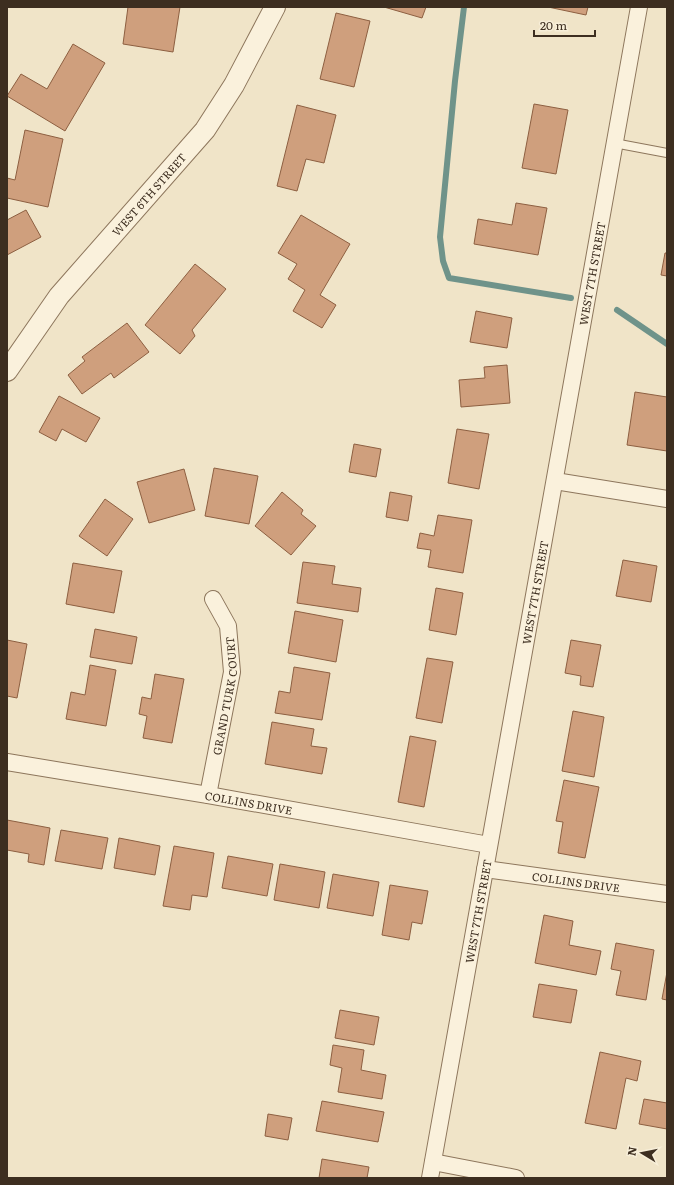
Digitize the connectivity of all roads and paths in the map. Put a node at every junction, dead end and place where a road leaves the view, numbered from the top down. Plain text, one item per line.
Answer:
1 (275, 7) edge
2 (639, 7) edge
3 (614, 144) junction
4 (667, 152) edge
5 (7, 371) edge
6 (555, 481) junction
7 (667, 499) edge
8 (213, 599) dead end
9 (7, 762) edge
10 (208, 795) junction
11 (489, 844) junction
12 (485, 869) junction
13 (667, 894) edge
14 (432, 1170) edge
15 (516, 1178) edge

1 - 5 street, WEST 6TH STREET
2 - 3 street, WEST 7TH STREET
3 - 4 lane
3 - 6 street, WEST 7TH STREET
6 - 7 street
6 - 11 street, WEST 7TH STREET
8 - 10 street, GRAND TURK COURT
9 - 10 street, COLLINS DRIVE
10 - 11 street, COLLINS DRIVE
11 - 12 street, WEST 7TH STREET
12 - 13 street, COLLINS DRIVE
12 - 14 street, WEST 7TH STREET
14 - 15 street

